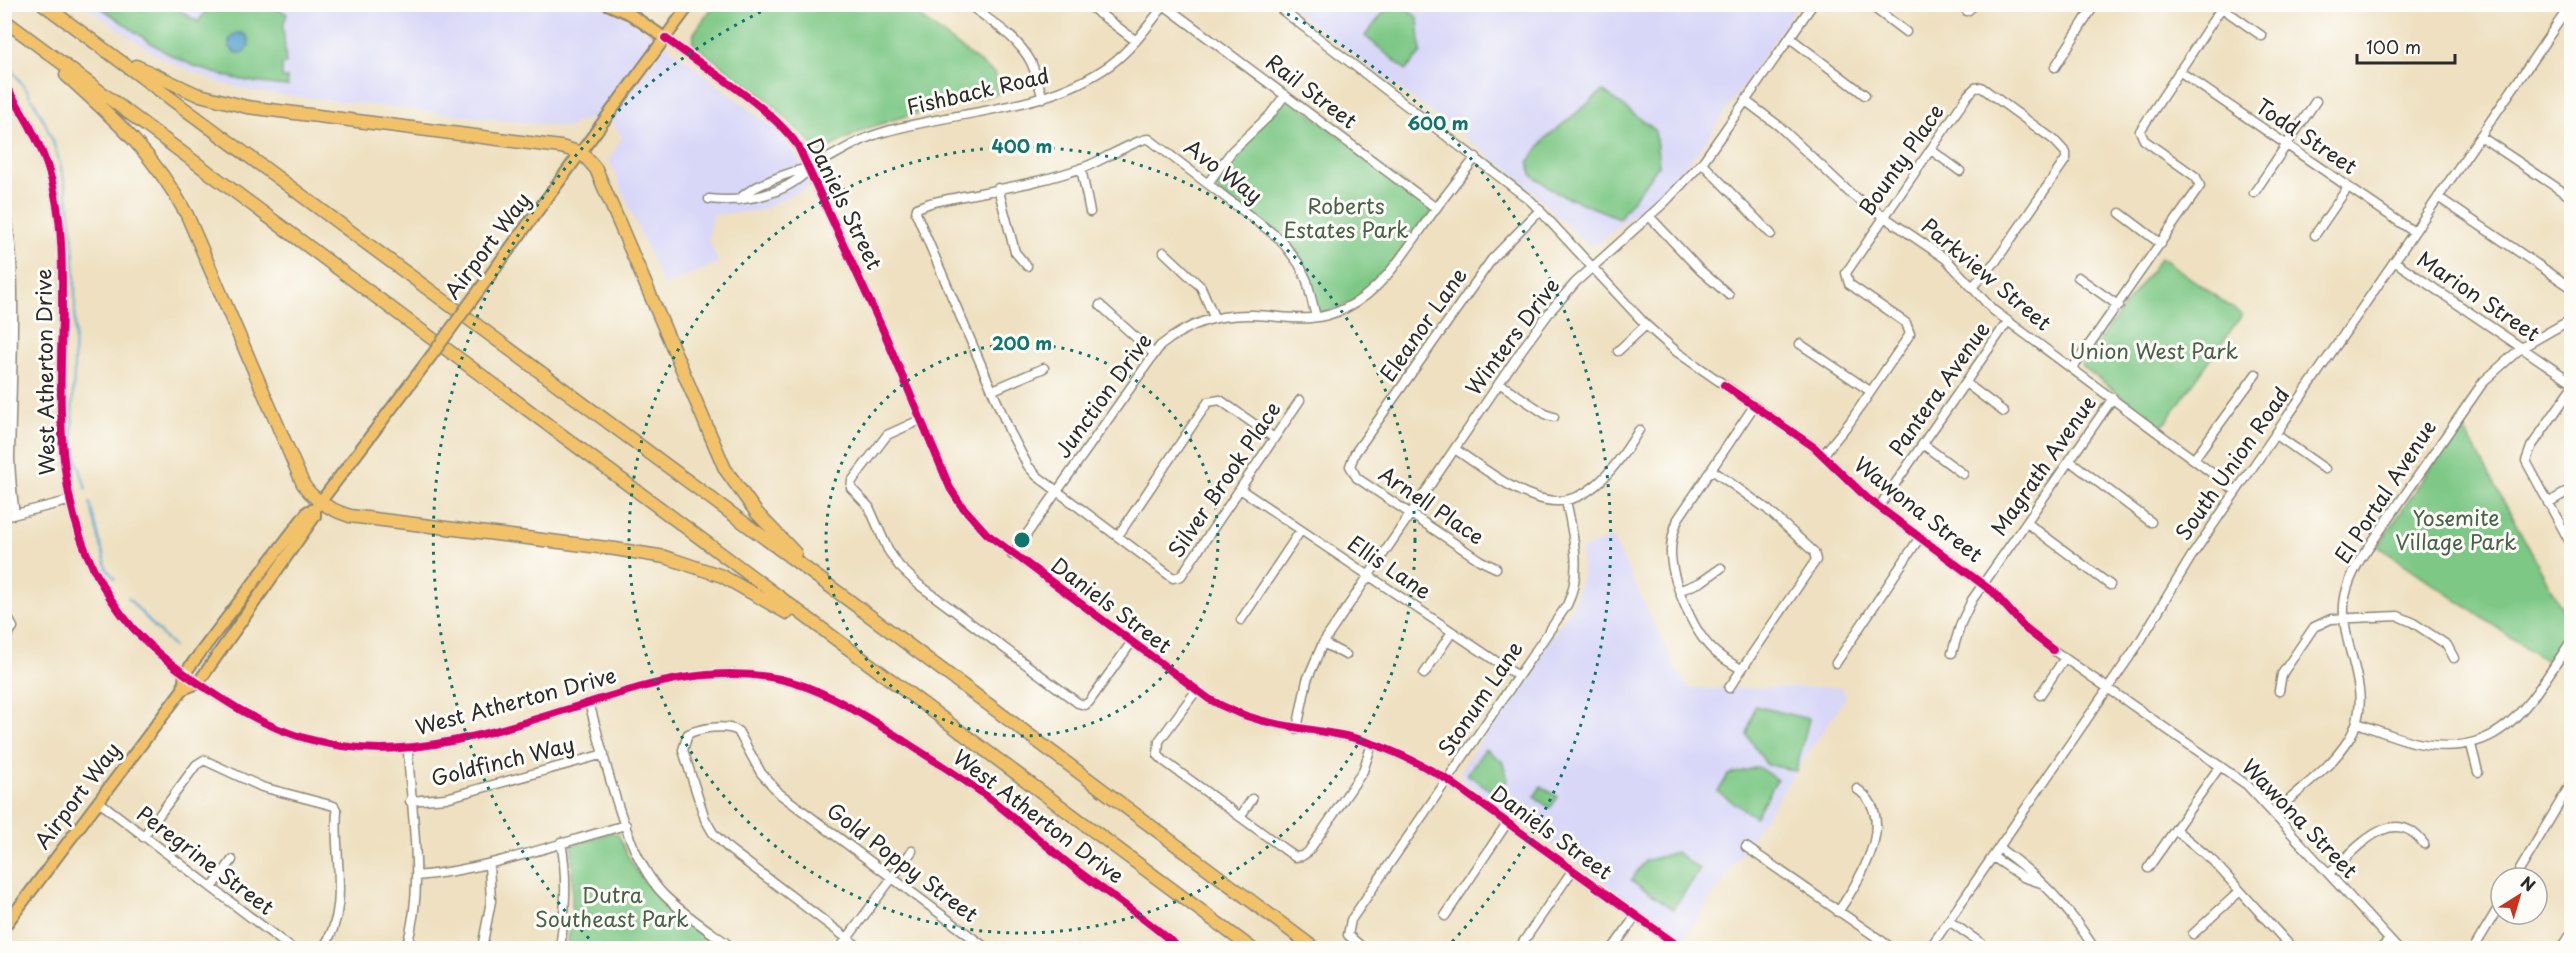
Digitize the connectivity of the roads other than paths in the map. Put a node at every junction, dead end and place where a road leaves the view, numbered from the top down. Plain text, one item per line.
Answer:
1 (43, 4) edge
2 (607, 4) edge
3 (690, 4) edge
4 (968, 4) edge
5 (1087, 4) edge
6 (1106, 4) edge
7 (1274, 4) edge
8 (1813, 4) edge
9 (1869, 4) edge
10 (1976, 4) edge
11 (2095, 4) edge
12 (2571, 4) edge
13 (1165, 5) edge
14 (2223, 6) edge
15 (1967, 11) dead end
16 (1099, 14) junction
17 (4, 20) edge
18 (76, 30) junction
19 (1906, 32) dead end
20 (2262, 36) dead end
21 (28, 38) junction
22 (665, 38) junction
23 (1790, 38) junction
24 (1136, 41) junction
25 (2055, 67) dead end
26 (2179, 71) junction
27 (4, 84) edge
28 (1286, 95) junction
29 (1865, 95) dead end
30 (1042, 98) junction
31 (2316, 101) dead end
32 (1747, 102) junction
33 (2480, 136) junction
34 (2286, 145) junction
35 (1931, 150) junction
36 (582, 153) junction
37 (1476, 158) junction
38 (1702, 163) junction
39 (810, 168) junction
40 (1081, 168) junction
41 (1960, 171) dead end
42 (1208, 183) junction
43 (2348, 187) junction
44 (998, 188) junction
45 (2254, 193) dead end
46 (2438, 197) junction
47 (2571, 198) edge
48 (709, 199) dead end
49 (1436, 208) junction
50 (1540, 210) junction
51 (1090, 212) dead end
52 (2120, 213) dead end
53 (4, 214) edge
54 (1649, 216) junction
55 (1885, 217) junction
56 (2414, 232) junction
57 (1771, 234) dead end
58 (2315, 235) dead end
59 (2161, 244) junction
60 (1164, 252) dead end
61 (2394, 261) junction
62 (1027, 266) dead end
63 (1593, 267) junction
64 (2078, 276) dead end
65 (1972, 286) junction
66 (2571, 288) edge
67 (8, 289) edge
68 (1729, 295) dead end
69 (1100, 305) dead end
70 (2119, 306) junction
71 (1214, 317) junction
72 (1316, 317) junction
73 (2571, 319) edge
74 (2008, 321) junction
75 (1646, 325) junction
76 (1800, 344) dead end
77 (2521, 348) junction
78 (1618, 351) dead end
79 (1154, 353) junction
80 (1044, 368) dead end
81 (2073, 368) junction
82 (2256, 374) dead end
83 (2571, 382) edge
84 (1499, 383) junction
85 (1967, 384) junction
86 (2571, 388) edge
87 (993, 390) junction
88 (1870, 391) junction
89 (2113, 398) junction
90 (1300, 400) dead end
91 (1754, 406) junction
92 (2004, 412) dead end
93 (1554, 417) dead end
94 (920, 420) junction
95 (1639, 430) dead end
96 (2275, 434) junction
97 (1274, 438) junction
98 (1924, 445) junction
99 (1455, 449) junction
100 (1823, 455) junction
101 (2194, 459) junction
102 (2070, 461) junction
103 (2325, 469) dead end
104 (1351, 470) joint
105 (1712, 471) junction
106 (1963, 474) dead end
107 (1240, 489) junction
108 (2571, 489) edge
109 (2236, 491) junction
110 (1057, 492) junction
111 (1566, 500) junction
112 (68, 501) junction
113 (2548, 503) junction
114 (318, 505) junction
115 (1879, 507) junction
116 (15, 514) junction
117 (1410, 514) junction
118 (4, 517) edge
119 (2151, 522) dead end
120 (2027, 524) junction
121 (1301, 530) junction
122 (1118, 536) junction
123 (1920, 537) junction
124 (2571, 546) edge
125 (1012, 555) junction
126 (1496, 568) dead end
127 (1721, 568) dead end
128 (1368, 575) junction
129 (1982, 584) junction
130 (2110, 585) dead end
131 (1681, 590) junction
132 (4, 612) edge
133 (870, 616) junction
134 (2345, 616) junction
135 (1240, 620) dead end
136 (1452, 632) junction
137 (4, 640) edge
138 (2571, 640) edge
139 (1131, 643) junction
140 (1323, 643) junction
141 (852, 652) junction
142 (1952, 653) dead end
143 (1346, 655) dead end
144 (2454, 658) dead end
145 (2064, 659) junction
146 (1836, 663) dead end
147 (1741, 669) junction
148 (185, 673) junction
149 (1424, 674) dead end
150 (1518, 676) junction
151 (198, 683) junction
152 (1729, 688) dead end
153 (2107, 688) junction
154 (183, 689) junction
155 (1196, 691) junction
156 (2279, 691) dead end
157 (2040, 695) dead end
158 (590, 703) junction
159 (2357, 723) junction
160 (1297, 729) junction
161 (1372, 744) junction
162 (2471, 745) junction
163 (408, 750) junction
164 (604, 754) junction
165 (2220, 766) junction
166 (2478, 772) dead end
167 (1448, 780) junction
168 (2571, 782) edge
169 (1857, 789) dead end
170 (1252, 800) dead end
171 (98, 801) junction
172 (410, 801) junction
173 (2274, 813) junction
174 (1240, 817) junction
175 (1507, 823) junction
176 (626, 825) junction
177 (2176, 830) junction
178 (143, 837) junction
179 (561, 842) junction
180 (2424, 844) dead end
181 (1746, 847) dead end
182 (1999, 848) junction
183 (912, 851) dead end
184 (1184, 851) junction
185 (1993, 857) junction
186 (232, 860) dead end
187 (489, 865) junction
188 (2522, 866) edge
189 (2148, 868) dead end
190 (1572, 871) junction
191 (2329, 873) junction
192 (417, 876) junction
193 (892, 878) junction
194 (2042, 883) junction
195 (212, 888) junction
196 (2240, 891) junction
197 (1839, 912) junction
198 (1445, 916) dead end
199 (1635, 917) junction
200 (1949, 921) junction
201 (2489, 923) edge
202 (4, 927) edge
203 (2571, 930) edge
204 (2193, 933) dead end
205 (847, 938) junction
206 (2390, 940) junction
207 (291, 948) edge
208 (323, 948) edge
209 (406, 948) edge
210 (482, 948) edge
211 (560, 948) edge
212 (733, 948) edge
213 (840, 948) edge
214 (860, 948) edge
215 (986, 948) edge
216 (1179, 948) edge
217 (1251, 948) edge
218 (1314, 948) edge
219 (1321, 948) edge
220 (1363, 948) edge
221 (1519, 948) edge
222 (1613, 948) edge
223 (1681, 948) edge
224 (1892, 948) edge
225 (1930, 948) edge
226 (1988, 948) edge
227 (2094, 948) edge
228 (2290, 948) edge
229 (2381, 948) edge
230 (2397, 948) edge
231 (2474, 948) edge
232 (2561, 948) edge

1 - 18 highway
2 - 22 main road, Daniels Street
3 - 22 main road, Airport Way
4 - 30 street
5 - 16 street
6 - 16 street
7 - 37 street, Wawona Street
8 - 23 street, Winters Drive
9 - 19 street
10 - 15 street
11 - 25 street
12 - 33 street, South Union Road
13 - 24 street, Fishback Road
13 - 28 street, Rail Street
14 - 20 street
14 - 26 street
16 - 24 street
17 - 21 highway
18 - 36 highway
18 - 133 highway
21 - 114 highway
21 - 141 highway
22 - 36 main road, Airport Way
22 - 39 street, Daniels Street
23 - 29 street
23 - 32 street, Winters Drive
24 - 30 street, Fishback Road
26 - 34 street, Todd Street
26 - 59 street
27 - 112 street, West Atherton Drive
28 - 42 street
28 - 49 street, Rail Street
30 - 39 street, Fishback Road
31 - 34 street
32 - 38 street, Winters Drive
32 - 55 street, Parkview Street
33 - 46 street, South Union Road
33 - 47 street
34 - 43 street, Todd Street
34 - 45 street
35 - 41 street
35 - 55 street, Bounty Place
35 - 65 street, Bounty Place
36 - 114 main road, Airport Way, bridge
36 - 133 highway
37 - 49 street, Junction Drive
37 - 50 street, Wawona Street
38 - 54 street, Winters Drive
38 - 57 street
39 - 48 street, Fishback Road
39 - 94 street, Daniels Street
40 - 42 street, Avo Way
40 - 44 street
40 - 51 street
42 - 72 street, Avo Way
43 - 56 street, Todd Street
43 - 58 street
44 - 62 street
44 - 87 street
46 - 56 street, South Union Road
46 - 66 street
49 - 72 street, Junction Drive
50 - 63 street, Wawona Street
50 - 104 street, Eleanor Lane
52 - 59 street
53 - 67 street
54 - 63 street, Winters Drive
54 - 68 street
55 - 65 street, Parkview Street
55 - 88 street, Bounty Place
56 - 61 street, South Union Road
59 - 70 street
60 - 71 street
61 - 77 street, Marion Street
61 - 96 street, South Union Road
63 - 75 street, Wawona Street
63 - 84 street, Winters Drive
64 - 70 street
65 - 74 street, Parkview Street
67 - 116 street
69 - 79 street
70 - 81 street
71 - 72 street, Junction Drive
71 - 79 street, Junction Drive
73 - 77 street, El Portal Avenue
74 - 81 street, Parkview Street
74 - 85 street, Pantera Avenue
75 - 78 street
75 - 91 street, Wawona Street
76 - 88 street
77 - 83 street, Marion Street
77 - 134 street, El Portal Avenue
79 - 110 street, Junction Drive
80 - 87 street
81 - 89 street, Parkview Street
82 - 101 street
84 - 93 street
84 - 99 street, Winters Drive
85 - 92 street
85 - 98 street, Pantera Avenue
86 - 113 street
87 - 110 street
88 - 100 street
89 - 101 street, Parkview Street
89 - 102 street, Magrath Avenue
90 - 97 street, Silver Brook Place
91 - 100 street, Wawona Street
91 - 105 street
94 - 125 street, Daniels Street
94 - 139 street
95 - 111 street
96 - 103 street
96 - 109 street, South Union Road
97 - 107 street, Silver Brook Place
97 - 122 street
98 - 106 street
98 - 115 street, Pantera Avenue
99 - 111 street
99 - 117 street, Winters Drive
100 - 115 street, Wawona Street
101 - 109 street, Parkview Street
102 - 119 street
102 - 120 street, Magrath Avenue
104 - 117 street, Arnell Place
105 - 131 street
105 - 147 street
107 - 121 street, Ellis Lane
107 - 122 street, Silver Brook Place
108 - 113 street
109 - 153 street, South Union Road
110 - 122 street
110 - 125 street, Junction Drive
111 - 150 street, Stonum Lane
112 - 116 street
112 - 148 street, West Atherton Drive
113 - 124 street
114 - 141 highway
114 - 148 main road, Airport Way
114 - 151 main road, Airport Way
115 - 123 street, Wawona Street
116 - 118 street
117 - 126 street, Arnell Place
117 - 128 street, Winters Drive
120 - 129 street, Magrath Avenue
120 - 130 street
121 - 128 street, Ellis Lane
121 - 135 street
123 - 129 street, Wawona Street
123 - 146 street
125 - 139 street, Daniels Street
127 - 131 street
128 - 136 street, Ellis Lane
128 - 140 street, Winters Drive
129 - 142 street, Magrath Avenue
129 - 145 street, Wawona Street
131 - 147 street
132 - 137 street
133 - 184 highway
134 - 144 street
134 - 156 street
134 - 159 street, El Portal Avenue
136 - 149 street
136 - 150 street, Ellis Lane
138 - 162 street
139 - 155 street, Daniels Street
140 - 143 street
140 - 160 street, Winters Drive
141 - 217 highway
145 - 153 street, Wawona Street
145 - 157 street
147 - 152 street
148 - 151 street, West Atherton Drive
148 - 154 main road
150 - 167 street, Stonum Lane
151 - 154 main road
151 - 163 street, West Atherton Drive
153 - 165 street, Wawona Street
153 - 182 street, South Union Road
154 - 171 main road, Airport Way
155 - 160 street, Daniels Street
155 - 174 street
158 - 163 street, West Atherton Drive
158 - 164 street
158 - 216 street, West Atherton Drive
159 - 162 street
159 - 173 street, El Portal Avenue
160 - 161 street, Daniels Street
161 - 167 street, Daniels Street
161 - 174 street
162 - 166 street
163 - 172 street
164 - 172 street, Goldfinch Way
164 - 176 street
165 - 173 street, Wawona Street
165 - 177 street
167 - 175 street, Daniels Street
167 - 220 street, Stonum Lane
168 - 188 street
169 - 197 street
170 - 174 street
171 - 178 street, Peregrine Street
171 - 202 main road, Airport Way
172 - 192 street
173 - 191 street, Wawona Street
175 - 190 street, Daniels Street
175 - 198 street
176 - 179 street
176 - 212 street
177 - 189 street
177 - 196 street
178 - 195 street, Peregrine Street
178 - 208 street
179 - 187 street
179 - 211 street
180 - 191 street
181 - 197 street
182 - 185 street, South Union Road
182 - 194 street
183 - 193 street
184 - 218 highway
184 - 219 highway
185 - 194 street
185 - 200 street, South Union Road
186 - 195 street
187 - 192 street
187 - 210 street
190 - 199 street, Daniels Street
190 - 221 street
191 - 206 street, Wawona Street
192 - 209 street
193 - 205 street
193 - 205 street, Gold Poppy Street
193 - 215 street, Gold Poppy Street
194 - 227 street
195 - 207 street, Peregrine Street
196 - 204 street
196 - 228 street
197 - 224 street
199 - 222 street
199 - 223 street, Daniels Street
200 - 225 street, South Union Road
200 - 226 street
201 - 231 street
203 - 232 street
205 - 213 street
205 - 214 street
206 - 229 street
206 - 230 street, Wawona Street

